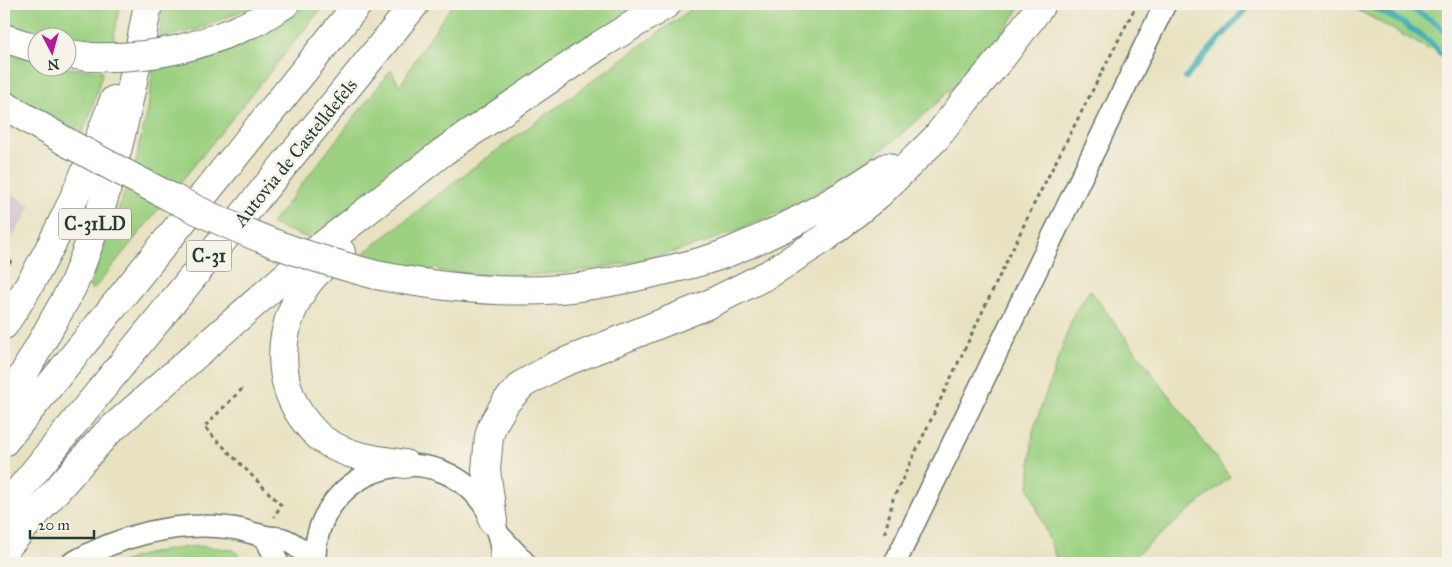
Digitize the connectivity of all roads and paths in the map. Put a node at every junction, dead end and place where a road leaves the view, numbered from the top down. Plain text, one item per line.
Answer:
1 (285, 4) edge
2 (358, 4) edge
3 (415, 4) edge
4 (667, 4) edge
5 (1042, 4) edge
6 (1137, 4) edge
7 (1165, 4) edge
8 (146, 13) edge
9 (4, 38) edge
10 (600, 45) junction
11 (28, 46) edge
12 (79, 55) edge
13 (965, 101) junction
14 (4, 106) edge
15 (4, 261) edge
16 (4, 271) edge
17 (4, 325) edge
18 (242, 389) dead end
19 (4, 411) edge
20 (4, 442) edge
21 (405, 464) junction
22 (4, 509) edge
23 (496, 527) junction
24 (268, 530) junction
25 (884, 536) dead end
26 (4, 550) edge
27 (315, 562) edge
28 (72, 563) edge
29 (278, 563) edge
30 (501, 563) edge
31 (525, 563) edge
32 (895, 563) edge

1 - 12 highway, bridge
2 - 20 highway, C-31
3 - 22 highway, Autovia de Castelldefels / C-31
4 - 10 highway
5 - 13 highway
6 - 25 path
7 - 32 street
8 - 17 highway, C-31LD
8 - 19 highway, C-31LD
9 - 11 highway
10 - 21 highway
10 - 26 highway
13 - 14 highway, bridge
13 - 23 highway
15 - 16 path
18 - 24 path
21 - 23 street
21 - 27 street
23 - 30 street
23 - 31 street
24 - 27 street
24 - 28 street
24 - 29 street

